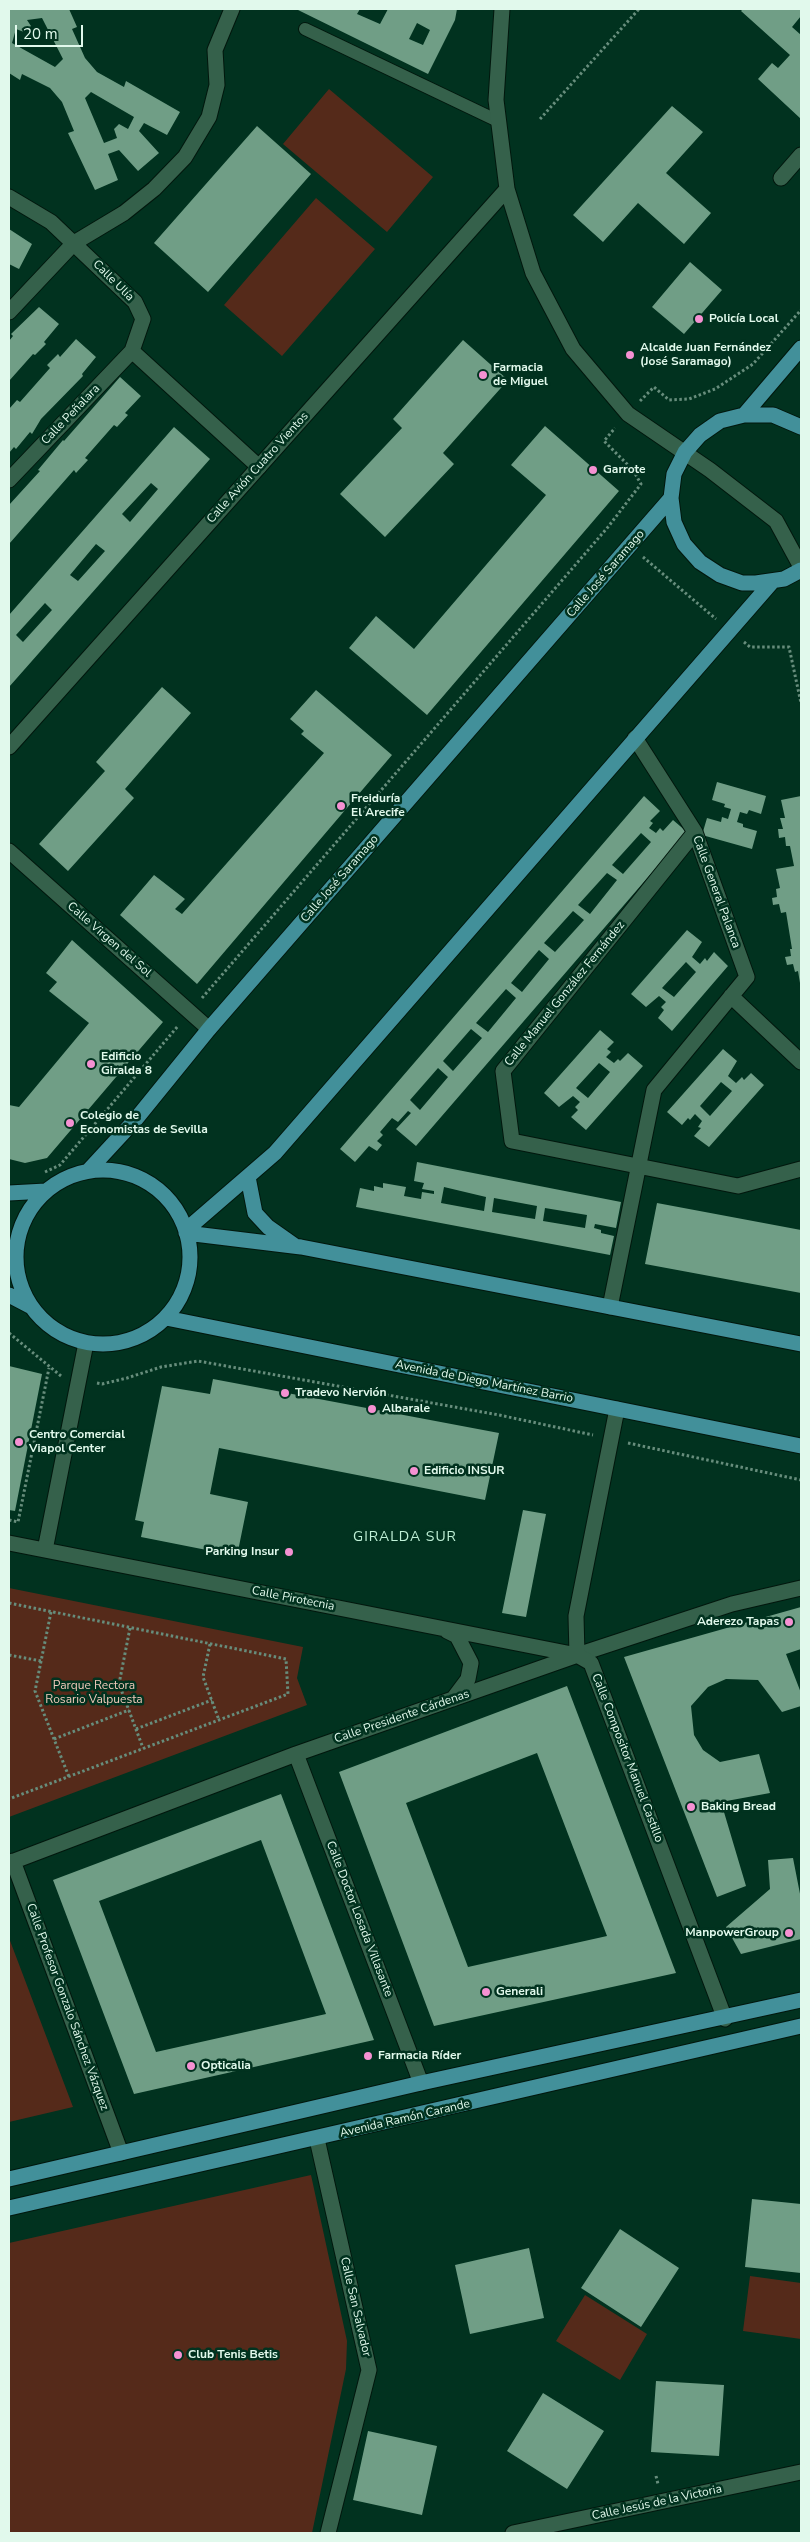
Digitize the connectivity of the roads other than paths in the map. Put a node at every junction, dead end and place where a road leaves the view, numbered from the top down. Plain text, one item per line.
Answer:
1 (232, 9) edge
2 (502, 9) edge
3 (305, 29) dead end
4 (498, 121) junction
5 (801, 155) edge
6 (781, 178) dead end
7 (507, 189) junction
8 (9, 198) edge
9 (74, 242) junction
10 (9, 312) edge
11 (801, 348) edge
12 (132, 351) junction
13 (744, 415) junction
14 (801, 427) edge
15 (685, 452) junction
16 (259, 467) junction
17 (9, 480) edge
18 (671, 498) junction
19 (801, 568) edge
20 (772, 582) junction
21 (635, 738) junction
22 (9, 746) edge
23 (695, 832) junction
24 (9, 851) edge
25 (731, 996) junction
26 (209, 1029) junction
27 (801, 1062) edge
28 (639, 1165) junction
29 (801, 1169) edge
30 (88, 1171) junction
31 (248, 1177) junction
32 (46, 1190) junction
33 (9, 1193) edge
34 (186, 1232) junction
35 (297, 1247) junction
36 (9, 1295) edge
37 (30, 1306) junction
38 (610, 1307) junction
39 (166, 1318) junction
40 (86, 1343) junction
41 (801, 1344) edge
42 (617, 1409) junction
43 (801, 1446) edge
44 (9, 1543) edge
45 (45, 1550) junction
46 (801, 1588) edge
47 (442, 1628) junction
48 (576, 1655) junction
49 (453, 1699) junction
50 (296, 1754) junction
51 (11, 1862) edge
52 (801, 2000) edge
53 (725, 2018) junction
54 (801, 2026) edge
55 (421, 2084) junction
56 (317, 2139) junction
57 (121, 2153) junction
58 (9, 2179) edge
59 (9, 2208) edge
60 (801, 2472) edge
61 (328, 2533) edge
62 (513, 2533) edge

1 - 9 street
2 - 4 street
3 - 4 lane
4 - 7 street
5 - 6 street
7 - 15 street
7 - 16 street, Calle Avión Cuatro Vientos
8 - 9 street, Calle Ulía
9 - 10 street
9 - 12 street, Calle Ulía
11 - 13 main road
12 - 16 street
12 - 17 street, Calle Peñalara
13 - 14 main road
13 - 15 main road
15 - 18 main road
15 - 19 street
16 - 22 street, Calle Avión Cuatro Vientos
18 - 20 main road
18 - 26 main road, Calle José Saramago
19 - 20 main road
20 - 21 main road
21 - 23 street, Calle General Palanca
21 - 31 main road
23 - 25 street, Calle General Palanca
23 - 28 street, Calle Manuel González Fernández
24 - 26 street, Calle Virgen del Sol
25 - 27 street
25 - 28 street, Calle General Palanca
26 - 30 main road, Calle José Saramago
28 - 29 street
28 - 38 street, Calle General Palanca
30 - 32 main road
30 - 34 main road
31 - 34 main road
31 - 35 main road
32 - 33 main road
32 - 37 main road
34 - 35 main road
34 - 39 main road
35 - 38 main road
36 - 37 main road
37 - 40 main road
38 - 41 main road
39 - 40 main road
39 - 42 main road, Avenida de Diego Martínez Barrio
40 - 45 street
42 - 43 main road, Avenida de Diego Martínez Barrio
42 - 48 street
44 - 45 street, Calle Pirotecnia
45 - 47 street, Calle Pirotecnia
46 - 48 street, Calle Presidente Cárdenas
47 - 48 street, Calle Pirotecnia
47 - 49 street
48 - 49 street, Calle Presidente Cárdenas
48 - 53 street, Calle Compositor Manuel Castillo
49 - 50 street, Calle Presidente Cárdenas
50 - 51 street, Calle Presidente Cárdenas
50 - 55 street, Calle Doctor Losada Villasante
51 - 57 street, Calle Profesor Gonzalo Sánchez Vázquez
52 - 53 main road
53 - 55 main road
54 - 56 main road, Avenida Ramón Carande
55 - 57 main road
56 - 59 main road, Avenida Ramón Carande
56 - 61 street, Calle San Salvador
57 - 58 main road
60 - 62 street, Calle Jesús de la Victoria

